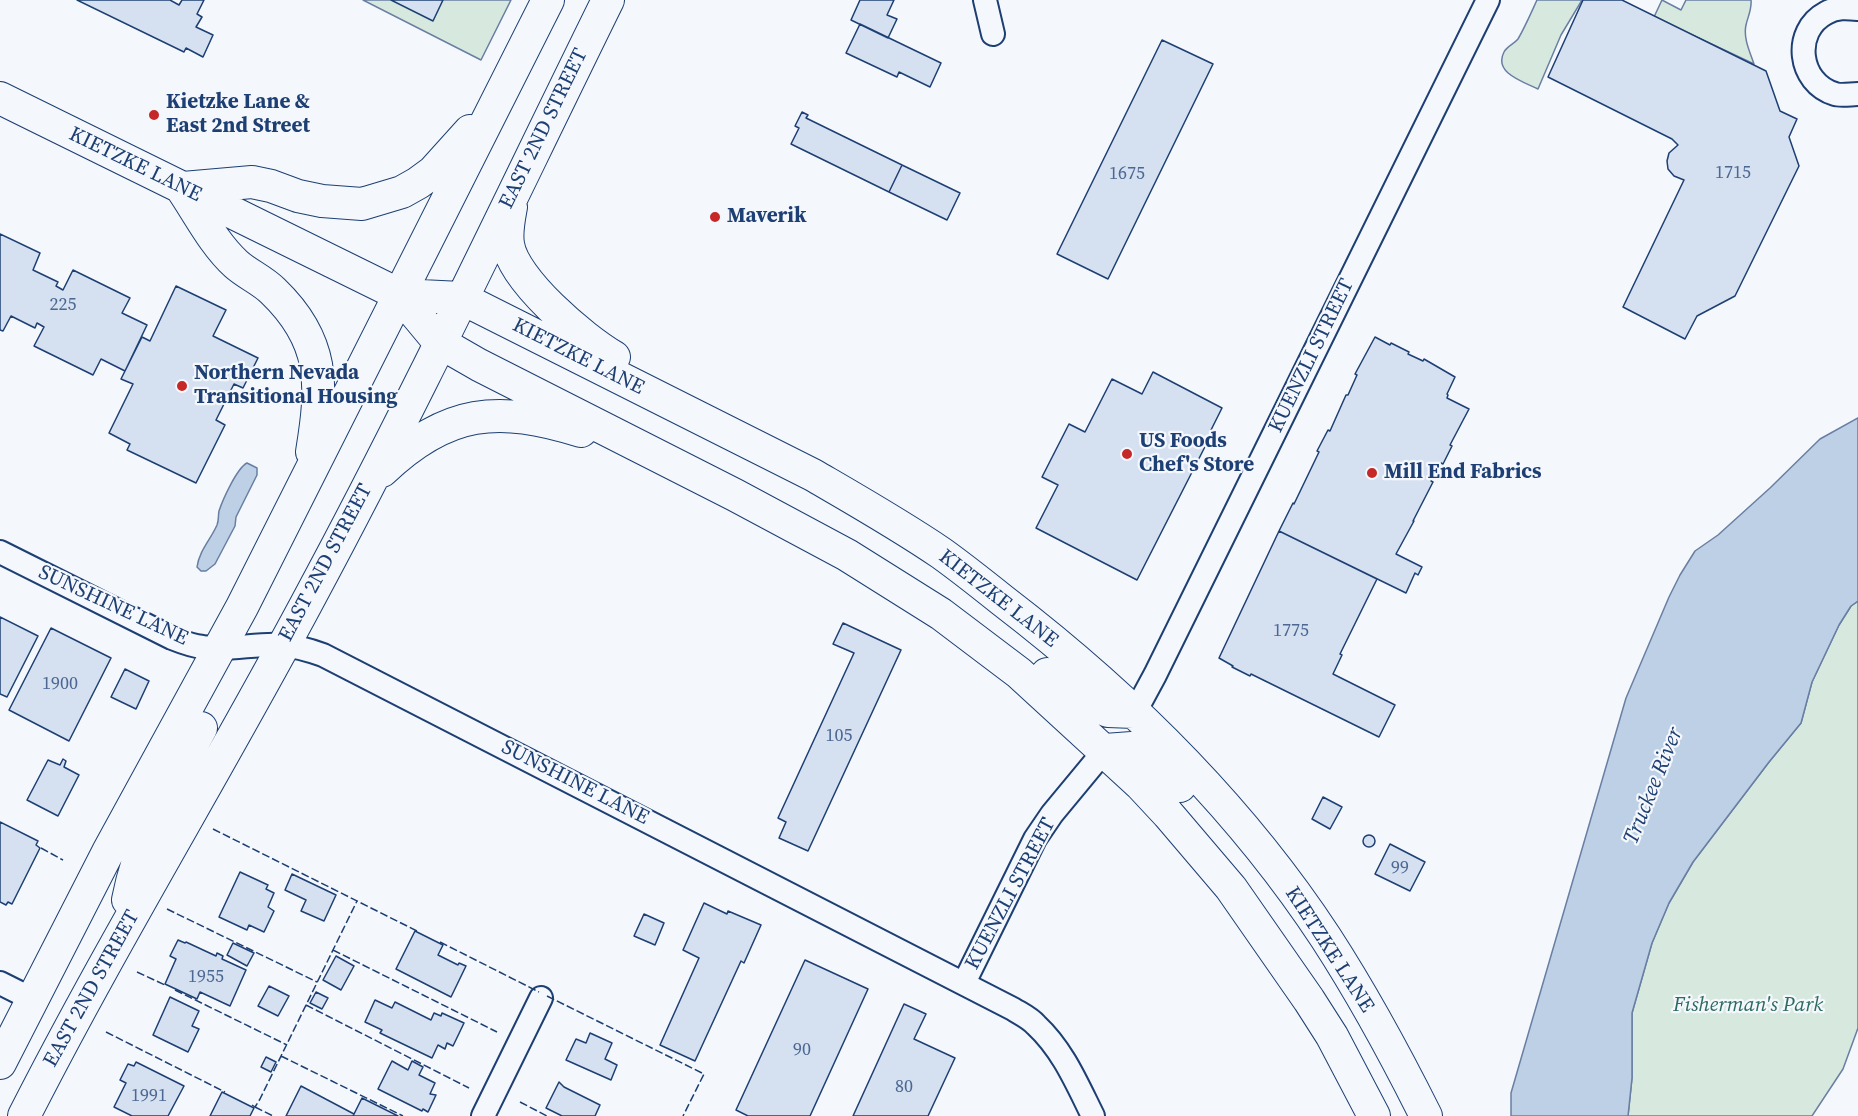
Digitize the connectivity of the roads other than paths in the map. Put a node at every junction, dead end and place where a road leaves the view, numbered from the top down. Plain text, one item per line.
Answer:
1 (548, 0) edge
2 (608, 0) edge
3 (985, 0) edge
4 (1488, 0) edge
5 (1822, 7) edge
6 (1858, 9) edge
7 (993, 34) dead end
8 (1858, 94) edge
9 (0, 98) edge
10 (498, 99) junction
11 (182, 188) junction
12 (513, 193) junction
13 (400, 295) junction
14 (461, 298) junction
15 (440, 342) junction
16 (703, 420) junction
17 (648, 451) junction
18 (307, 481) junction
19 (368, 484) junction
20 (0, 552) edge
21 (284, 645) junction
22 (220, 648) junction
23 (1019, 673) junction
24 (1135, 712) junction
25 (1105, 750) junction
26 (1234, 818) junction
27 (124, 930) junction
28 (0, 983) edge
29 (964, 984) junction
30 (541, 998) dead end
31 (32, 999) junction
32 (0, 1063) edge
33 (24, 1116) edge
34 (483, 1116) edge
35 (1093, 1116) edge
36 (1374, 1116) edge
37 (1426, 1116) edge

1 - 10 main road
2 - 12 main road, EAST 2ND STREET
3 - 7 street
4 - 24 street, KUENZLI STREET
5 - 6 street
5 - 8 street
9 - 11 main road, KIETZKE LANE
10 - 11 main road
10 - 13 main road
11 - 13 main road, KIETZKE LANE
11 - 18 main road
12 - 14 main road, EAST 2ND STREET
12 - 16 main road
13 - 14 main road, KIETZKE LANE
13 - 15 main road, KIETZKE LANE
13 - 18 main road
14 - 15 main road, EAST 2ND STREET
14 - 16 main road, KIETZKE LANE
15 - 17 main road, KIETZKE LANE
15 - 19 main road, EAST 2ND STREET
16 - 24 main road, KIETZKE LANE
17 - 19 main road
17 - 23 main road, KIETZKE LANE
18 - 22 main road
19 - 21 main road, EAST 2ND STREET
20 - 22 street, SUNSHINE LANE
21 - 22 street, SUNSHINE LANE
21 - 27 main road, EAST 2ND STREET
21 - 29 street, SUNSHINE LANE
22 - 27 main road
22 - 31 main road
23 - 24 main road
23 - 25 main road, KIETZKE LANE
24 - 26 main road, KIETZKE LANE
25 - 26 main road
25 - 29 street, KUENZLI STREET
25 - 36 main road, KIETZKE LANE
26 - 37 main road, KIETZKE LANE
27 - 33 main road, EAST 2ND STREET
28 - 31 street
29 - 35 street, SUNSHINE LANE
30 - 34 street
31 - 32 main road

